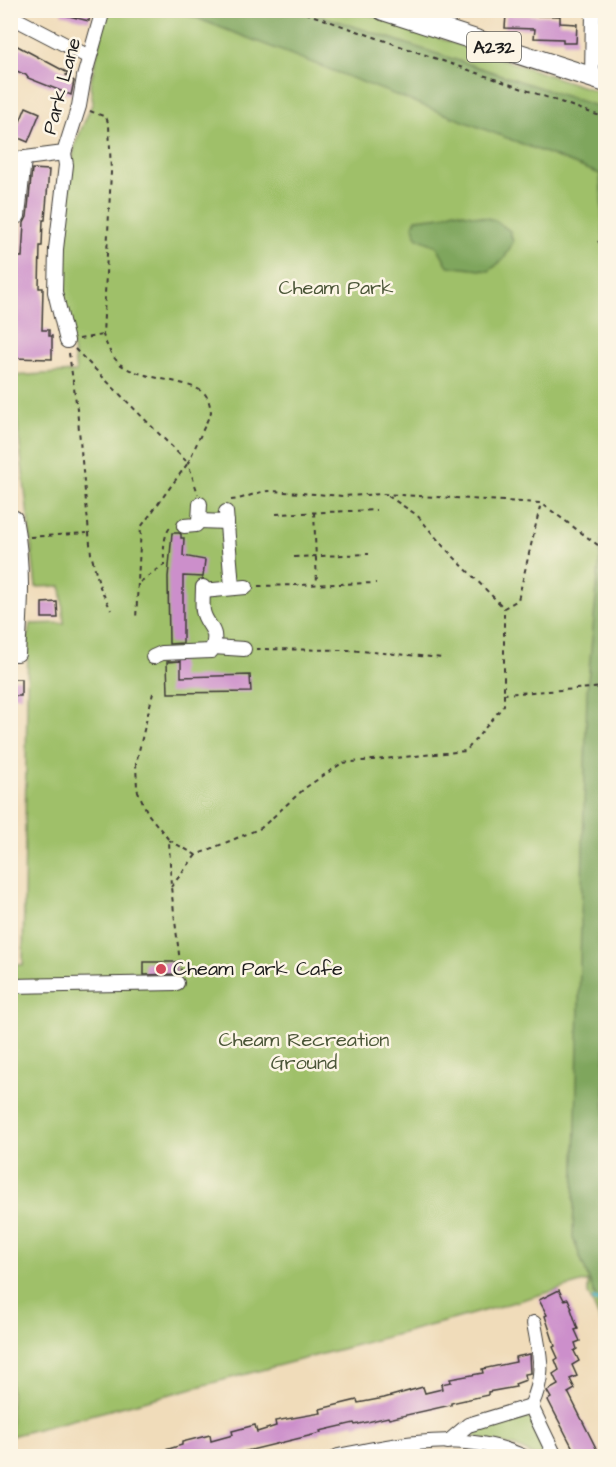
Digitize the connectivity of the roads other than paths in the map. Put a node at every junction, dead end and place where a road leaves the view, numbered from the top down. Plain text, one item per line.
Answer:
1 (103, 10) edge
2 (593, 10) edge
3 (384, 11) edge
4 (10, 16) edge
5 (89, 57) junction
6 (599, 80) edge
7 (64, 153) junction
8 (17, 160) edge
9 (18, 216) dead end
10 (67, 341) road end
11 (200, 504) road end
12 (15, 518) dead end
13 (199, 521) junction
14 (178, 525) road end
15 (213, 647) junction
16 (244, 649) road end
17 (19, 654) edge
18 (153, 657) dead end
19 (177, 983) road end
20 (10, 986) edge
21 (534, 1323) dead end
22 (531, 1406) junction
23 (448, 1442) junction
24 (338, 1456) edge
25 (522, 1456) edge
26 (555, 1456) edge

1 - 5 street, Park Lane
2 - 6 street
3 - 6 highway, A232
4 - 5 street
5 - 7 street, Park Lane
7 - 8 street, Park Lane
7 - 10 street
8 - 9 street
11 - 13 street
12 - 17 street
13 - 14 street
13 - 15 street
15 - 16 street
15 - 18 street
19 - 20 street
21 - 22 street
22 - 23 street
22 - 26 street
23 - 24 street
23 - 25 street

